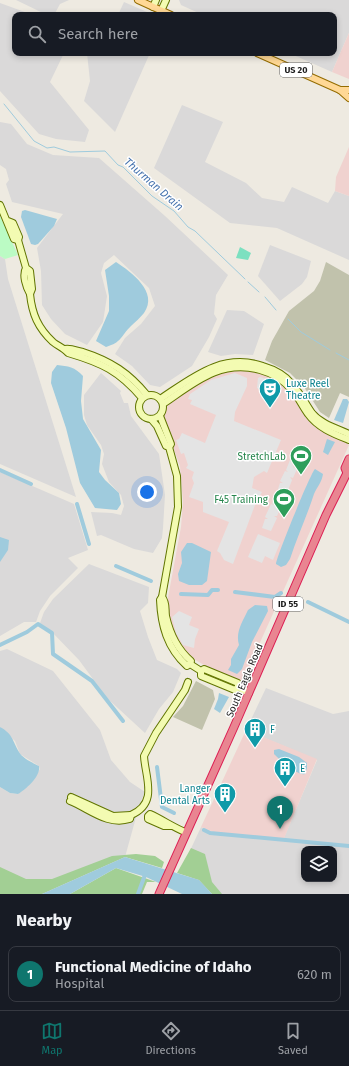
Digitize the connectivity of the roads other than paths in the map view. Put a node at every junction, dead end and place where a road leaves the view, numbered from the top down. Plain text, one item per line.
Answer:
1 (138, 0) edge
2 (156, 0) edge
3 (166, 0) edge
4 (153, 7) junction
5 (161, 11) joint
6 (264, 56) edge
7 (340, 90) junction
8 (349, 90) edge
9 (349, 98) edge
10 (0, 204) edge
11 (144, 397) junction
12 (161, 401) junction
13 (160, 416) junction
14 (151, 419) junction
15 (349, 434) edge
16 (349, 440) edge
17 (169, 447) junction
18 (349, 459) edge
19 (348, 472) edge
20 (188, 682) dead end
21 (249, 693) junction
22 (71, 799) dead end
23 (140, 809) junction
24 (185, 832) junction
25 (159, 894) edge

1 - 4 main road
2 - 4 street
3 - 5 street
4 - 5 main road
6 - 7 main road, US 20
7 - 8 main road, US 20
7 - 9 main road, US 20
10 - 11 street
11 - 12 street
11 - 14 street
12 - 13 street
12 - 15 street
12 - 16 street
13 - 14 street
13 - 17 street
14 - 17 street
17 - 21 street
18 - 19 highway, South Eagle Road / ID 55
19 - 21 highway, South Eagle Road / ID 55
20 - 23 street
21 - 24 highway, South Eagle Road / ID 55
22 - 23 street
23 - 24 street
24 - 25 highway, South Eagle Road / ID 55

